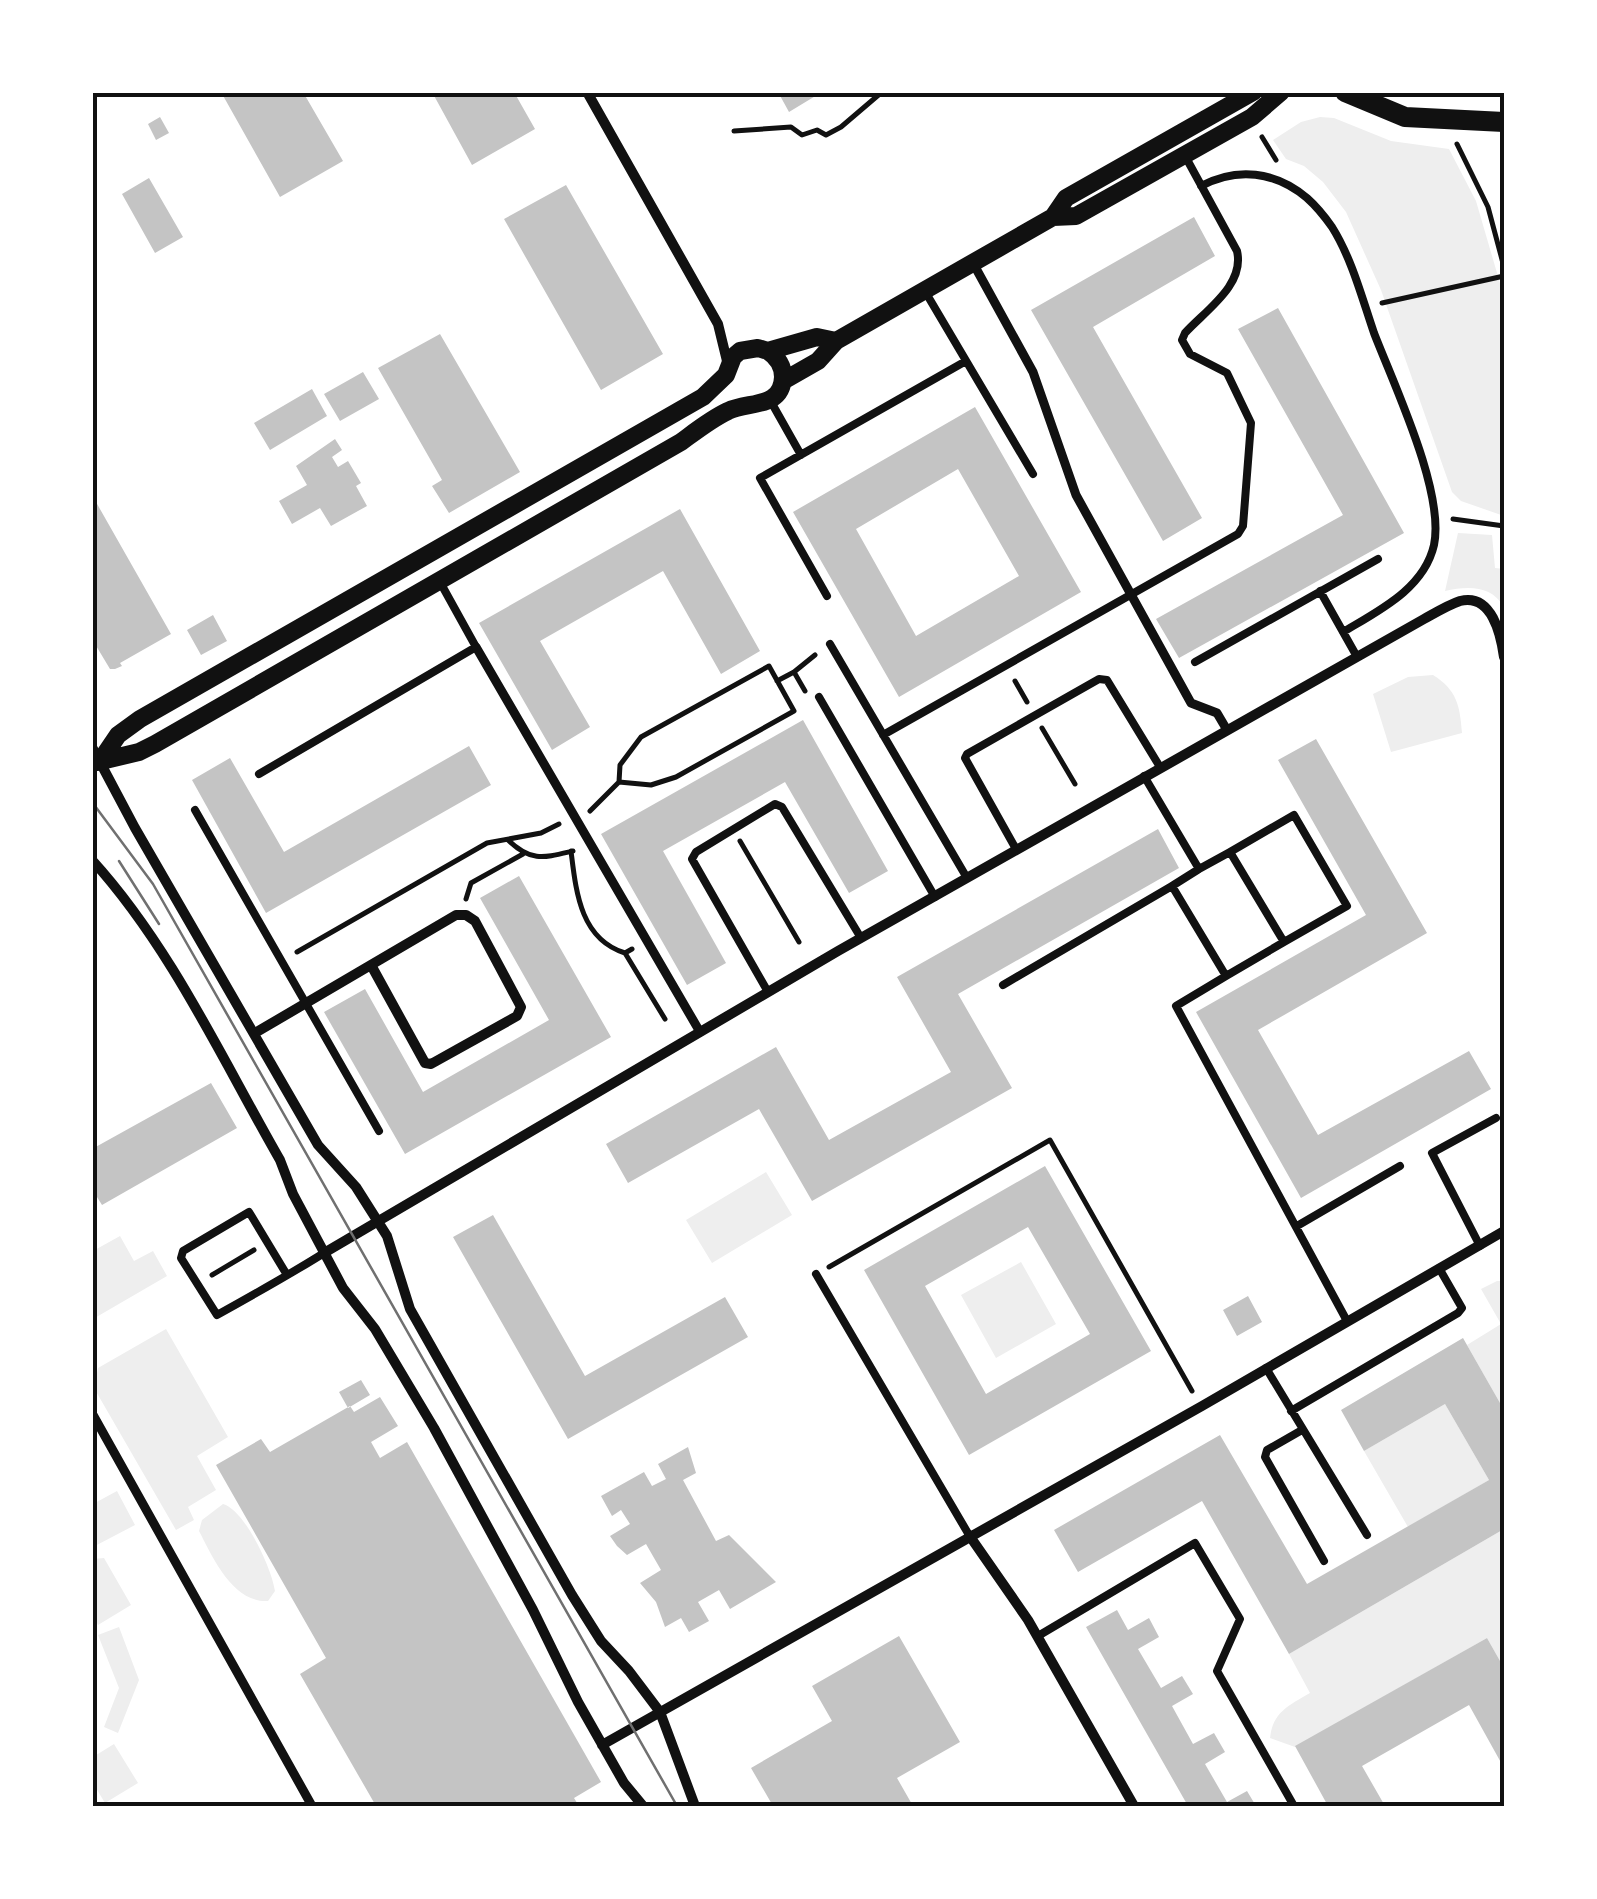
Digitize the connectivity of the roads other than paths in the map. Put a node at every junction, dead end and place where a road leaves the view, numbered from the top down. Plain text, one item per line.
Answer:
1 (587, 92) edge
2 (1252, 92) edge
3 (1280, 92) edge
4 (1345, 92) edge
5 (1504, 122) edge
6 (1184, 154) junction
7 (1201, 186) junction
8 (1054, 217) junction
9 (973, 262) junction
10 (924, 291) junction
11 (836, 341) junction
12 (768, 350) junction
13 (966, 361) junction
14 (727, 370) junction
15 (783, 380) junction
16 (770, 400) junction
17 (747, 404) junction
18 (800, 455) junction
19 (1032, 474) dead end
20 (1378, 559) dead end
21 (440, 582) junction
22 (1320, 591) junction
23 (1131, 594) junction
24 (827, 596) dead end
25 (1343, 632) junction
26 (830, 644) road end
27 (476, 647) junction
28 (1356, 655) junction
29 (1504, 657) edge
30 (1194, 662) dead end
31 (819, 697) dead end
32 (1226, 730) junction
33 (883, 735) junction
34 (95, 757) edge
35 (1160, 768) junction
36 (259, 774) dead end
37 (1144, 776) junction
38 (196, 810) dead end
39 (1016, 850) junction
40 (1230, 852) junction
41 (92, 860) edge
42 (1200, 869) junction
43 (967, 878) junction
44 (1172, 886) junction
45 (934, 897) junction
46 (861, 938) junction
47 (1284, 942) junction
48 (371, 965) junction
49 (1226, 976) junction
50 (1002, 985) dead end
51 (768, 992) junction
52 (305, 1004) junction
53 (700, 1032) junction
54 (254, 1033) junction
55 (1496, 1118) dead end
56 (379, 1131) dead end
57 (1400, 1166) dead end
58 (378, 1220) junction
59 (1297, 1226) junction
60 (1504, 1231) edge
61 (1480, 1246) junction
62 (324, 1253) junction
63 (1439, 1268) junction
64 (816, 1274) road end
65 (287, 1275) junction
66 (1347, 1321) junction
67 (92, 1344) edge
68 (92, 1354) edge
69 (1266, 1368) junction
70 (1291, 1411) junction
71 (92, 1413) edge
72 (1302, 1430) junction
73 (969, 1535) junction
74 (1367, 1536) dead end
75 (1324, 1561) dead end
76 (1038, 1636) junction
77 (660, 1712) junction
78 (602, 1744) junction
79 (636, 1804) edge
80 (312, 1806) edge
81 (696, 1806) edge
82 (1134, 1806) edge
83 (1294, 1806) edge

1 - 14 street
2 - 8 street
3 - 6 street
4 - 5 main road
6 - 7 lane
6 - 8 street
7 - 23 lane
7 - 25 lane
8 - 9 street
9 - 10 street
9 - 23 street
10 - 11 street
10 - 13 lane
11 - 12 street
11 - 15 street
12 - 14 street
12 - 15 street
13 - 18 lane
13 - 19 lane
14 - 17 street
14 - 34 street
15 - 16 street
16 - 17 street
16 - 18 lane
17 - 21 street
18 - 24 lane
20 - 22 lane
21 - 27 lane
21 - 34 street
22 - 25 lane
22 - 30 lane
23 - 32 street
23 - 33 lane
25 - 28 lane
26 - 33 lane
27 - 36 lane
27 - 53 street
28 - 29 street
28 - 32 street
31 - 45 lane
32 - 35 street
33 - 43 lane
34 - 54 street
35 - 37 street
35 - 39 lane
37 - 39 street
37 - 42 lane
38 - 52 lane
39 - 43 street
40 - 42 lane
40 - 47 lane
40 - 47 lane
41 - 62 street
42 - 44 lane
43 - 45 street
44 - 49 lane
44 - 50 lane
45 - 46 street
46 - 51 street
46 - 51 lane
47 - 49 lane
48 - 48 street
48 - 52 street
49 - 59 lane
51 - 53 street
52 - 54 street
52 - 56 lane
53 - 58 street
54 - 58 street
55 - 61 lane
57 - 59 lane
58 - 62 street
58 - 77 street
59 - 66 lane
60 - 61 street
61 - 63 street
62 - 65 lane
62 - 78 street
63 - 66 street
63 - 70 lane
64 - 73 lane
65 - 65 lane
66 - 69 street
67 - 68 street
69 - 70 lane
69 - 73 street
70 - 72 lane
71 - 80 street
72 - 74 lane
72 - 75 lane
73 - 76 street
73 - 77 street
76 - 82 street
76 - 83 lane
77 - 78 street
77 - 81 street
78 - 79 street

